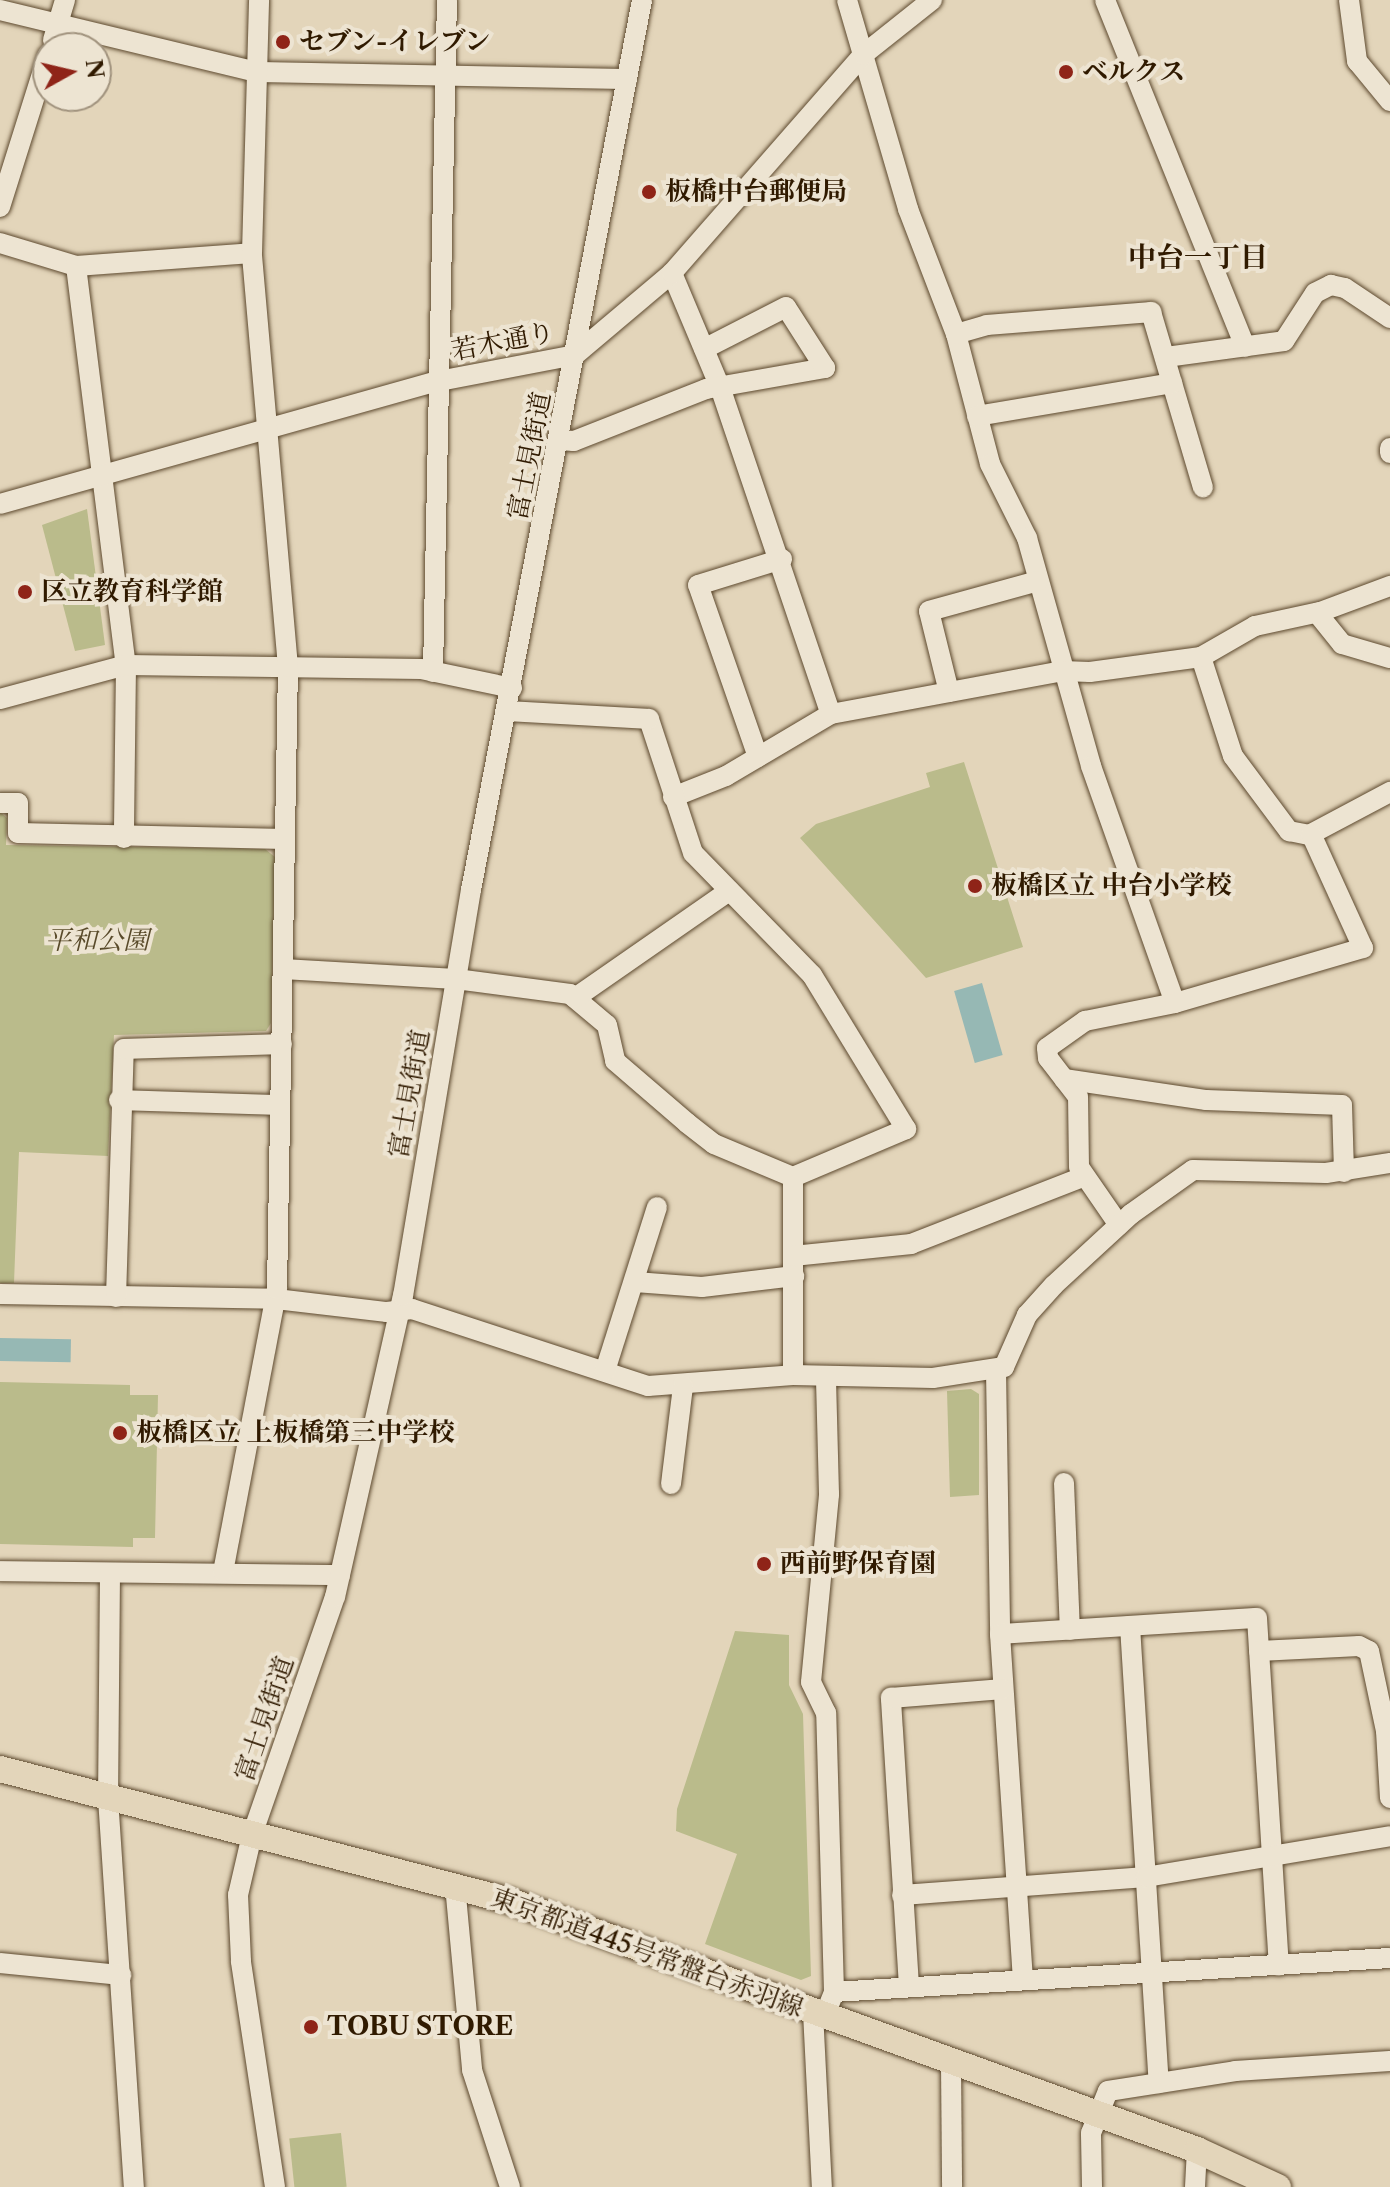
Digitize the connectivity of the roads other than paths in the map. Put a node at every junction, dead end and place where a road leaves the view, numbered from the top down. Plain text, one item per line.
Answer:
1 (65, 0) edge
2 (259, 0) edge
3 (447, 0) edge
4 (642, 0) edge
5 (847, 0) edge
6 (932, 0) edge
7 (1105, 0) edge
8 (1349, 0) edge
9 (0, 10) edge
10 (57, 27) junction
11 (55, 32) edge
12 (864, 54) junction
13 (256, 72) junction
14 (445, 75) junction
15 (627, 79) junction
16 (1390, 101) edge
17 (32, 106) edge
18 (0, 207) edge
19 (0, 243) edge
20 (252, 253) junction
21 (76, 266) junction
22 (672, 273) junction
23 (1390, 318) edge
24 (956, 334) junction
25 (1245, 347) junction
26 (704, 349) junction
27 (575, 355) junction
28 (1166, 357) junction
29 (439, 381) junction
30 (1172, 383) junction
31 (720, 387) junction
32 (977, 416) junction
33 (268, 429) junction
34 (559, 440) junction
35 (101, 476) junction
36 (1203, 487) dead end
37 (0, 504) edge
38 (782, 559) junction
39 (1038, 581) junction
40 (1390, 586) edge
41 (1317, 613) junction
42 (1201, 657) junction
43 (1390, 658) edge
44 (126, 665) junction
45 (288, 667) junction
46 (1062, 671) junction
47 (433, 672) junction
48 (512, 688) junction
49 (949, 692) junction
50 (0, 699) edge
51 (508, 711) junction
52 (831, 714) junction
53 (758, 757) junction
54 (1390, 792) edge
55 (673, 797) junction
56 (0, 803) edge
57 (1311, 834) junction
58 (124, 838) junction
59 (285, 839) junction
60 (729, 891) junction
61 (283, 969) junction
62 (456, 979) junction
63 (575, 998) junction
64 (1175, 1003) junction
65 (282, 1044) junction
66 (1064, 1079) junction
67 (119, 1100) junction
68 (280, 1105) junction
69 (1390, 1163) edge
70 (1344, 1172) junction
71 (793, 1177) junction
72 (1083, 1177) junction
73 (657, 1207) dead end
74 (1119, 1225) junction
75 (794, 1266) junction
76 (635, 1282) junction
77 (0, 1294) edge
78 (116, 1297) junction
79 (276, 1299) junction
80 (400, 1309) junction
81 (996, 1370) junction
82 (605, 1371) junction
83 (793, 1375) junction
84 (826, 1378) junction
85 (683, 1386) junction
86 (1064, 1483) dead end
87 (671, 1484) dead end
88 (0, 1571) edge
89 (223, 1572) junction
90 (110, 1573) junction
91 (340, 1575) junction
92 (1130, 1626) junction
93 (1070, 1630) junction
94 (1000, 1634) junction
95 (1259, 1651) junction
96 (1003, 1689) junction
97 (1386, 1698) edge
98 (0, 1769) edge
99 (108, 1798) junction
100 (1390, 1798) edge
101 (252, 1835) junction
102 (1390, 1836) edge
103 (1271, 1855) junction
104 (1146, 1877) junction
105 (455, 1885) junction
106 (1016, 1887) junction
107 (902, 1895) junction
108 (1390, 1958) edge
109 (0, 1963) edge
110 (1279, 1965) junction
111 (1152, 1972) junction
112 (121, 1975) junction
113 (1023, 1979) junction
114 (909, 1986) junction
115 (834, 1992) junction
116 (818, 2015) junction
117 (1390, 2061) edge
118 (951, 2063) junction
119 (1159, 2083) junction
120 (1095, 2114) junction
121 (1197, 2150) junction
122 (134, 2187) edge
123 (275, 2187) edge
124 (510, 2187) edge
125 (822, 2187) edge
126 (952, 2187) edge
127 (1092, 2187) edge
128 (1195, 2187) edge
129 (1278, 2187) edge

1 - 10 street
2 - 13 street
3 - 14 street
4 - 15 street, 富士見街道
5 - 12 street
6 - 12 street, 若木通り
7 - 25 street
8 - 16 street
9 - 10 street
10 - 11 street
10 - 13 street
12 - 22 street, 若木通り
12 - 24 street
13 - 14 street
13 - 20 street
14 - 15 street
14 - 29 street
15 - 27 street, 富士見街道
17 - 18 street
19 - 21 street
20 - 21 street
20 - 33 street
21 - 35 street
22 - 26 street
22 - 27 street, 若木通り
23 - 25 street
24 - 28 street
24 - 32 street
25 - 28 street
26 - 31 street
26 - 31 street
27 - 29 street, 若木通り
27 - 34 street, 富士見街道
28 - 30 street
29 - 33 street, 若木通り
29 - 47 street
30 - 32 street
30 - 36 street
31 - 34 street
31 - 38 street
32 - 39 street
33 - 35 street, 若木通り
33 - 45 street
34 - 48 street, 富士見街道
35 - 37 street, 若木通り
35 - 44 street
38 - 52 street
38 - 53 street
39 - 46 street
39 - 49 street
40 - 41 street
41 - 42 street
41 - 43 street
42 - 46 street
42 - 57 street
44 - 45 street
44 - 50 street
44 - 58 street
45 - 47 street
45 - 59 street
46 - 49 street
46 - 64 street
47 - 48 street
48 - 51 street, 富士見街道
49 - 52 street
51 - 55 street
51 - 62 street, 富士見街道
52 - 53 street
53 - 55 street
54 - 57 street
55 - 60 street
56 - 58 street
57 - 64 street
58 - 59 street
59 - 61 street
60 - 63 street
60 - 71 street
61 - 62 street
61 - 65 street
62 - 63 street
62 - 80 street, 富士見街道
63 - 71 street
64 - 66 street
65 - 67 street
65 - 68 street
66 - 70 street
66 - 72 street
67 - 68 street
67 - 78 street
68 - 79 street
69 - 70 street
70 - 74 street
71 - 75 street
72 - 74 street
72 - 75 street
73 - 76 street
74 - 81 street
75 - 76 street
75 - 83 street
76 - 82 street
77 - 78 street
78 - 79 street
79 - 80 street
79 - 89 street
80 - 82 street
80 - 91 street, 富士見街道
81 - 84 street
81 - 94 street
82 - 85 street
83 - 84 street
83 - 85 street
84 - 115 street
85 - 87 street
86 - 93 street
88 - 90 street
89 - 90 street
89 - 91 street
90 - 99 street
91 - 101 street, 富士見街道
92 - 93 street
92 - 95 street
92 - 104 street
93 - 94 street
94 - 96 street
95 - 97 street
95 - 103 street
96 - 106 street
96 - 107 street
97 - 100 street
98 - 99 main road, 東京都道445号常盤台赤羽線
99 - 101 main road, 東京都道445号常盤台赤羽線
99 - 112 street
101 - 105 main road, 東京都道445号常盤台赤羽線
101 - 123 street, 富士見街道
102 - 103 street
103 - 104 street
103 - 110 street
104 - 106 street
104 - 111 street
105 - 116 main road, 東京都道445号常盤台赤羽線
105 - 124 street
106 - 107 street
106 - 113 street
107 - 114 street
108 - 110 street
109 - 112 street
110 - 111 street
111 - 113 street
111 - 119 street
112 - 122 street
113 - 114 street
114 - 115 street
115 - 116 street
116 - 118 main road, 東京都道445号常盤台赤羽線
116 - 125 street
117 - 119 street
118 - 120 main road, 東京都道445号常盤台赤羽線
118 - 126 street
119 - 120 street
120 - 121 main road, 東京都道445号常盤台赤羽線
120 - 127 street
121 - 128 street
121 - 129 main road, 東京都道445号常盤台赤羽線

